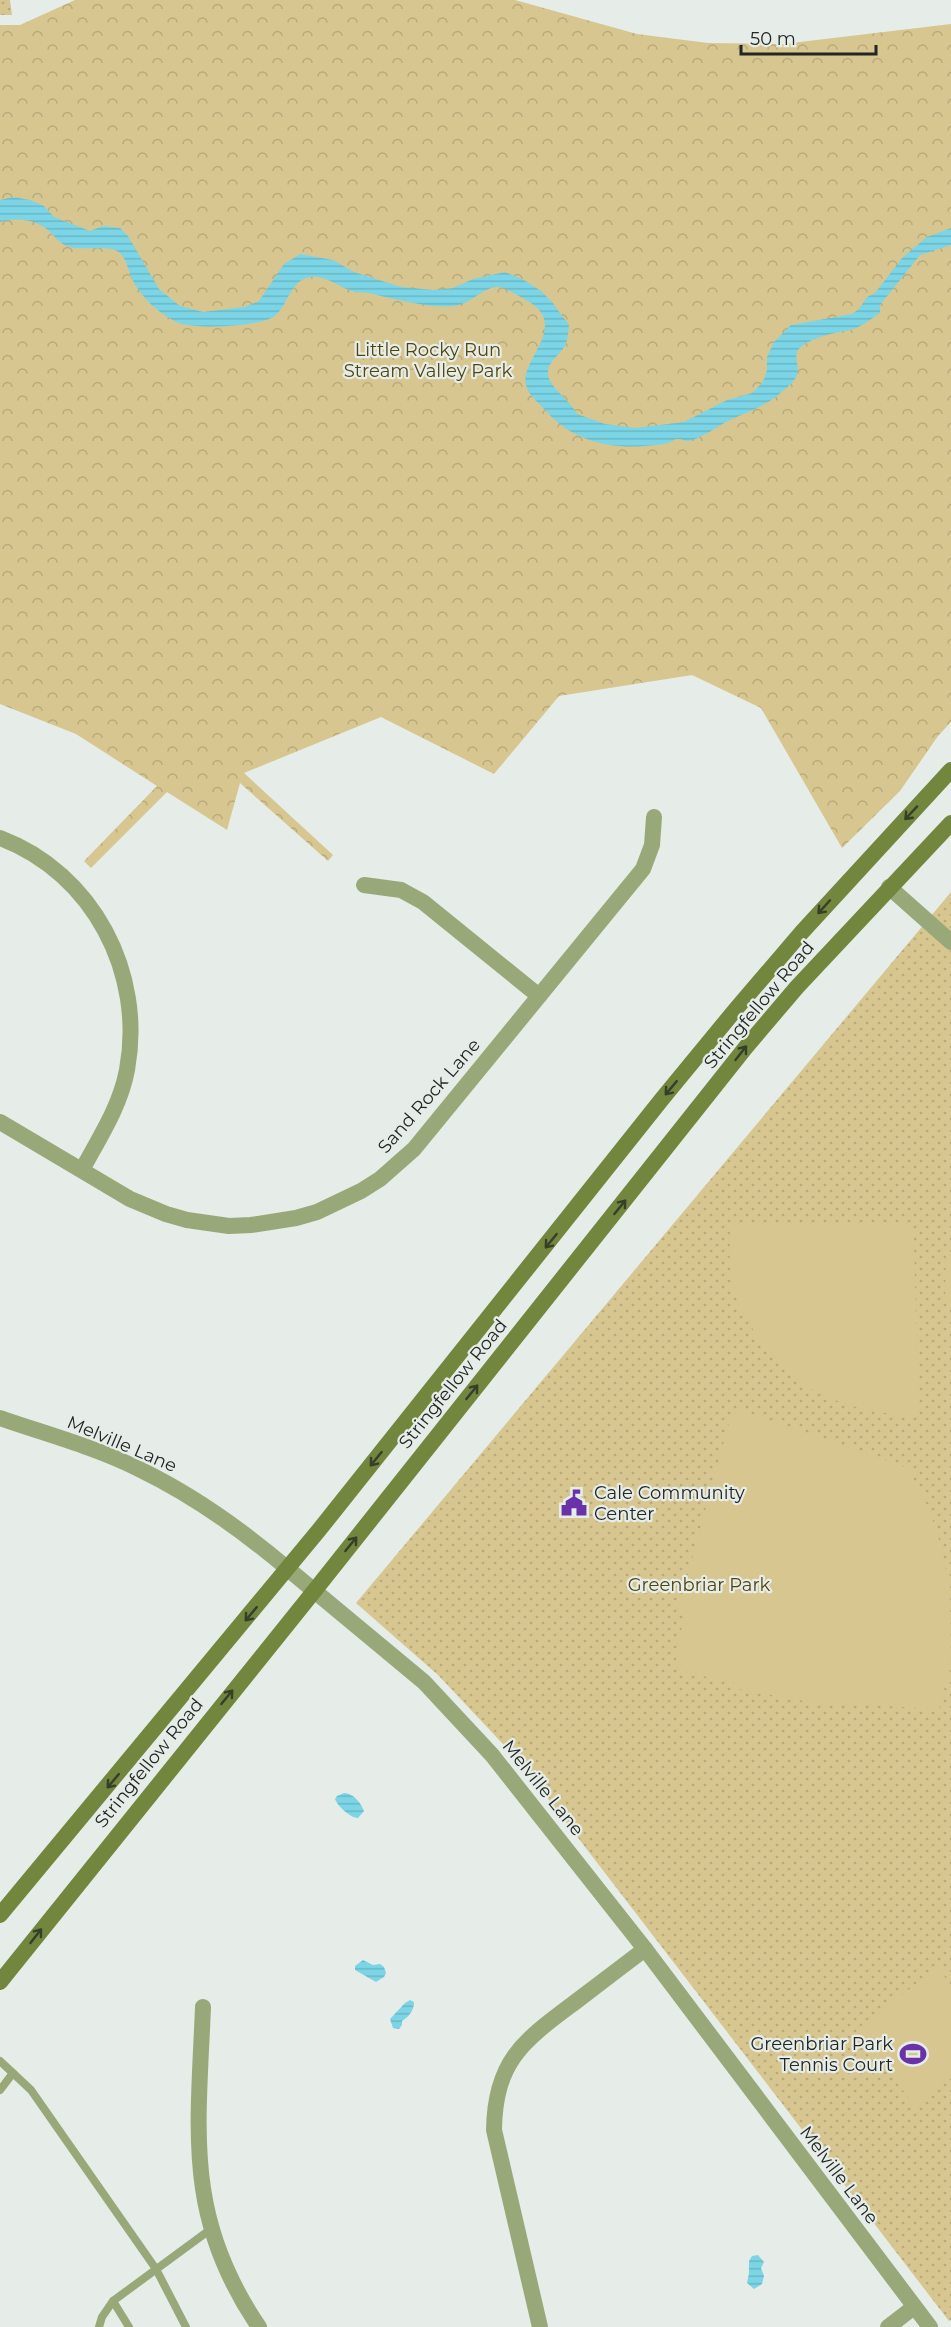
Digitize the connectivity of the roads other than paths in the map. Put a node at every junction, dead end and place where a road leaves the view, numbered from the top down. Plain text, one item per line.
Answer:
1 (951, 770) edge
2 (654, 817) dead end
3 (951, 823) edge
4 (0, 838) edge
5 (364, 885) dead end
6 (889, 887) junction
7 (951, 942) edge
8 (539, 996) junction
9 (0, 1122) edge
10 (81, 1170) junction
11 (0, 1418) edge
12 (288, 1569) junction
13 (315, 1590) junction
14 (0, 1915) edge
15 (645, 1949) junction
16 (0, 1982) edge
17 (203, 2007) dead end
18 (0, 2061) edge
19 (13, 2073) junction
20 (0, 2090) edge
21 (211, 2229) junction
22 (156, 2269) junction
23 (113, 2301) junction
24 (914, 2307) junction
25 (99, 2327) edge
26 (129, 2327) edge
27 (186, 2327) edge
28 (259, 2327) edge
29 (540, 2327) edge
30 (888, 2327) edge
31 (930, 2327) edge

1 -> 12 main road, Stringfellow Road
2 - 8 street, Sand Rock Lane
3 - 6 main road, Stringfellow Road
4 - 10 street
5 - 8 street
6 - 7 street
13 -> 6 main road, Stringfellow Road
8 - 10 street, Sand Rock Lane
9 - 10 street, Sand Rock Lane
11 - 12 street, Melville Lane
12 - 13 street, Melville Lane
12 -> 14 main road, Stringfellow Road
13 - 15 street, Melville Lane
16 -> 13 main road, Stringfellow Road
15 - 24 street, Melville Lane
15 - 29 street
17 - 21 street
18 - 19 lane
19 - 20 lane
19 - 22 lane
21 - 22 lane
21 - 28 street
22 - 23 lane
22 - 27 lane
23 - 25 lane
23 - 26 lane
24 - 30 street
24 - 31 street, Melville Lane

